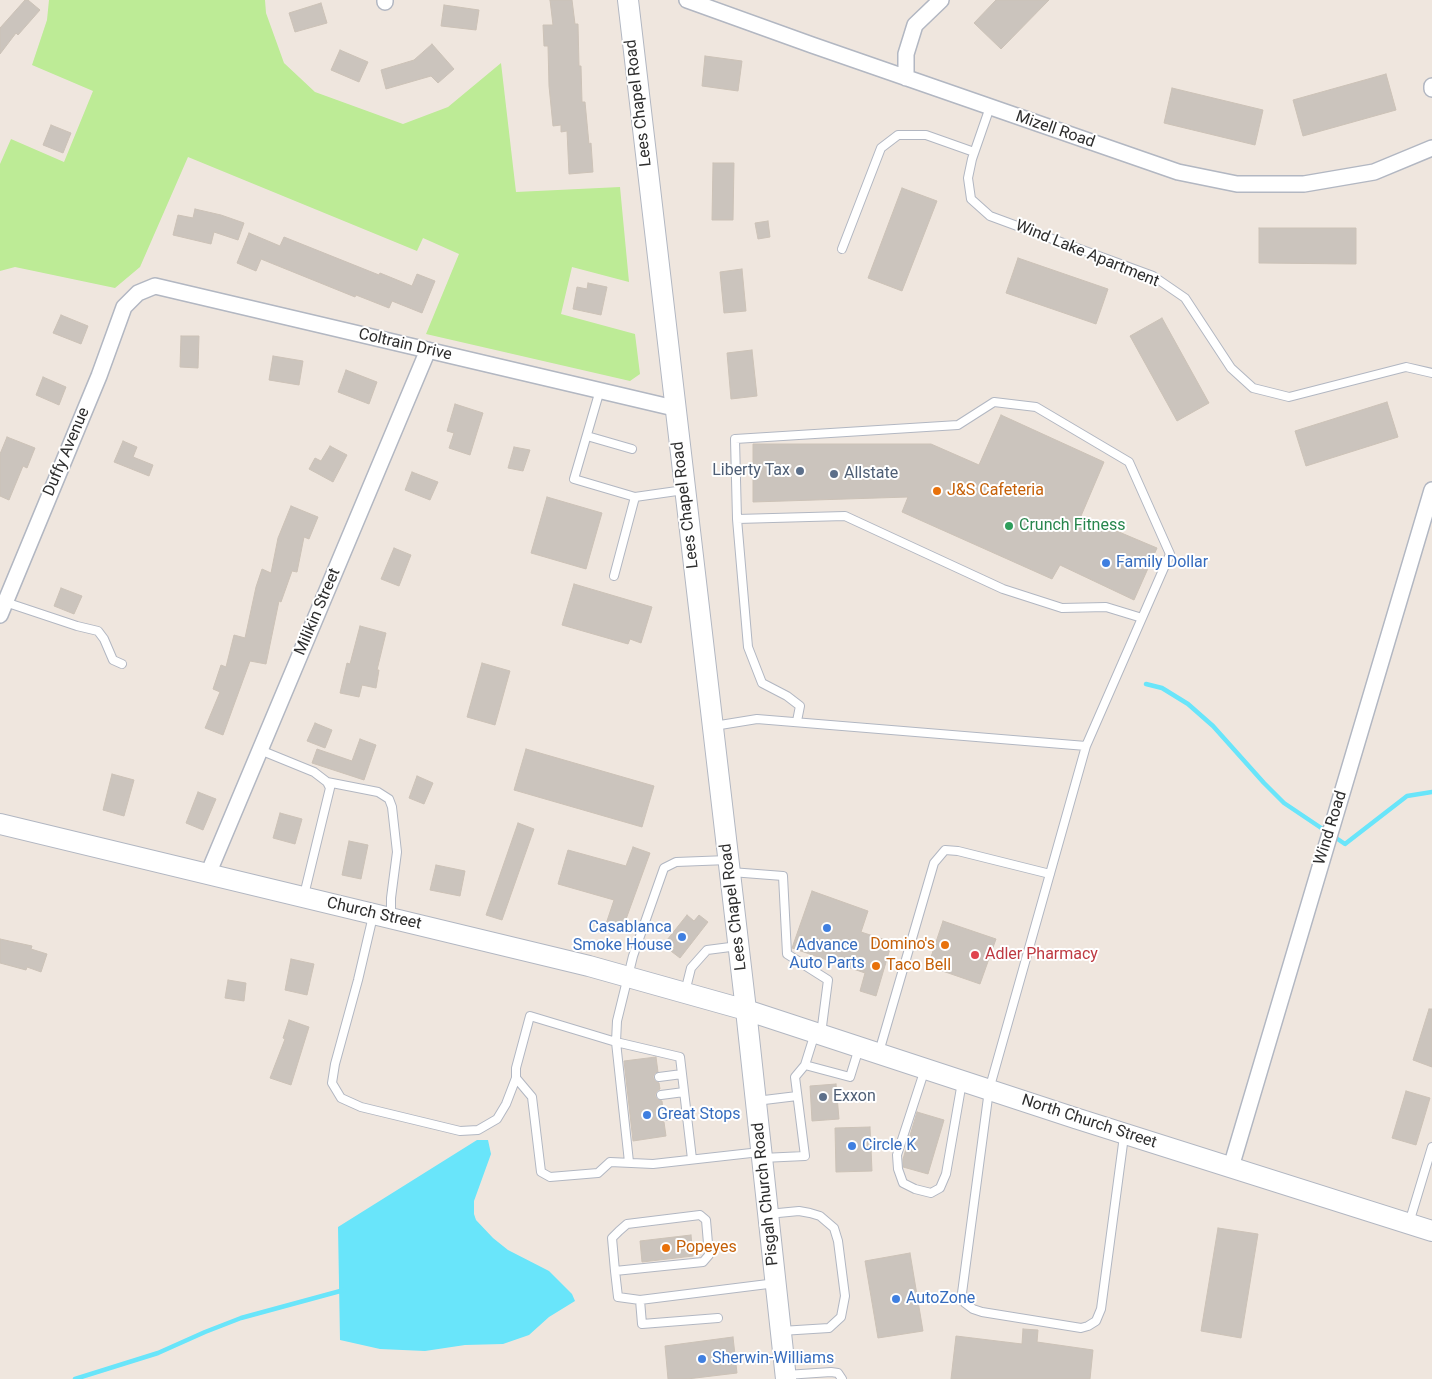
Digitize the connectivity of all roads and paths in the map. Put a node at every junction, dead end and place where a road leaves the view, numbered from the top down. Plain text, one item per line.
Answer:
1 (628, 0) edge
2 (687, 0) edge
3 (941, 0) edge
4 (906, 78) junction
5 (990, 107) junction
6 (1432, 148) edge
7 (974, 152) junction
8 (842, 249) dead end
9 (138, 293) joint
10 (428, 350) junction
11 (1432, 373) edge
12 (600, 390) junction
13 (674, 408) junction
14 (587, 436) junction
15 (632, 449) dead end
16 (684, 490) junction
17 (1432, 490) edge
18 (635, 497) junction
19 (737, 520) junction
20 (614, 576) dead end
21 (3, 608) edge
22 (1142, 618) junction
23 (122, 664) dead end
24 (797, 721) junction
25 (712, 726) junction
26 (1086, 746) junction
27 (260, 750) junction
28 (327, 782) junction
29 (0, 824) edge
30 (729, 866) junction
31 (208, 874) junction
32 (1050, 874) junction
33 (304, 897) junction
34 (383, 916) junction
35 (738, 946) junction
36 (628, 976) junction
37 (685, 993) junction
38 (746, 1010) junction
39 (818, 1034) junction
40 (616, 1042) junction
41 (860, 1047) junction
42 (879, 1054) junction
43 (806, 1065) junction
44 (924, 1069) junction
45 (682, 1074) junction
46 (516, 1078) junction
47 (659, 1078) dead end
48 (962, 1081) junction
49 (989, 1090) junction
50 (684, 1092) junction
51 (661, 1095) dead end
52 (797, 1096) junction
53 (756, 1101) junction
54 (687, 1114) junction
55 (663, 1116) dead end
56 (1125, 1134) junction
57 (1432, 1147) edge
58 (762, 1155) junction
59 (692, 1159) junction
60 (629, 1162) junction
61 (1231, 1167) junction
62 (768, 1214) junction
63 (1409, 1223) junction
64 (1432, 1230) edge
65 (615, 1271) junction
66 (776, 1283) junction
67 (640, 1300) junction
68 (718, 1318) dead end
69 (781, 1331) junction
70 (786, 1377) edge
71 (842, 1379) edge

1 - 13 main road, Lees Chapel Road
2 - 4 street, Mizell Road
3 - 4 street
4 - 5 street, Mizell Road
5 - 6 street, Mizell Road
5 - 7 lane, Wind Lake Apartment
7 - 8 lane
7 - 11 lane, Wind Lake Apartment
9 - 10 street, Coltrain Drive
9 - 21 street, Duffy Avenue
10 - 12 street, Coltrain Drive
10 - 27 street, Milikin Street
12 - 13 street, Coltrain Drive
12 - 14 lane
13 - 16 main road, Lees Chapel Road
14 - 15 lane
14 - 18 lane
16 - 18 lane
16 - 25 main road, Lees Chapel Road
17 - 61 street, Wind Road
18 - 20 lane
19 - 22 lane
19 - 22 lane
19 - 24 lane
21 - 23 lane
22 - 26 lane
24 - 25 lane
24 - 26 lane
25 - 30 main road, Lees Chapel Road
26 - 32 lane
27 - 28 lane
27 - 31 street, Milikin Street
28 - 33 lane
28 - 34 lane
29 - 31 main road, Church Street
30 - 35 main road, Lees Chapel Road
30 - 36 lane
30 - 39 lane
31 - 33 main road, Church Street
32 - 42 lane
32 - 49 lane
33 - 34 main road, Church Street
34 - 36 main road, Church Street
34 - 46 lane
35 - 37 lane
35 - 38 main road, Lees Chapel Road
36 - 37 main road, Church Street
36 - 40 lane
37 - 38 main road, Church Street
38 - 39 main road, North Church Street
38 - 53 main road, Pisgah Church Road
39 - 41 main road, North Church Street
39 - 43 lane
40 - 45 lane
40 - 46 lane
40 - 60 lane
41 - 42 main road, North Church Street
41 - 43 lane
42 - 44 main road, North Church Street
43 - 52 lane
44 - 48 main road, North Church Street
44 - 48 lane
45 - 47 lane
45 - 50 lane
46 - 60 lane
48 - 49 main road, North Church Street
49 - 56 main road, North Church Street
49 - 56 lane
50 - 51 lane
50 - 54 lane
52 - 53 lane
52 - 58 lane
53 - 58 main road, Pisgah Church Road
54 - 55 lane
54 - 59 lane
56 - 61 main road, North Church Street
57 - 63 lane
58 - 59 lane
58 - 62 main road, Pisgah Church Road
59 - 60 lane
61 - 63 main road, North Church Street
62 - 66 main road, Pisgah Church Road
62 - 69 lane
63 - 64 main road, North Church Street
65 - 65 lane
65 - 67 lane
66 - 67 lane
66 - 69 main road, Pisgah Church Road
67 - 68 lane
69 - 70 main road, Pisgah Church Road
70 - 71 lane

